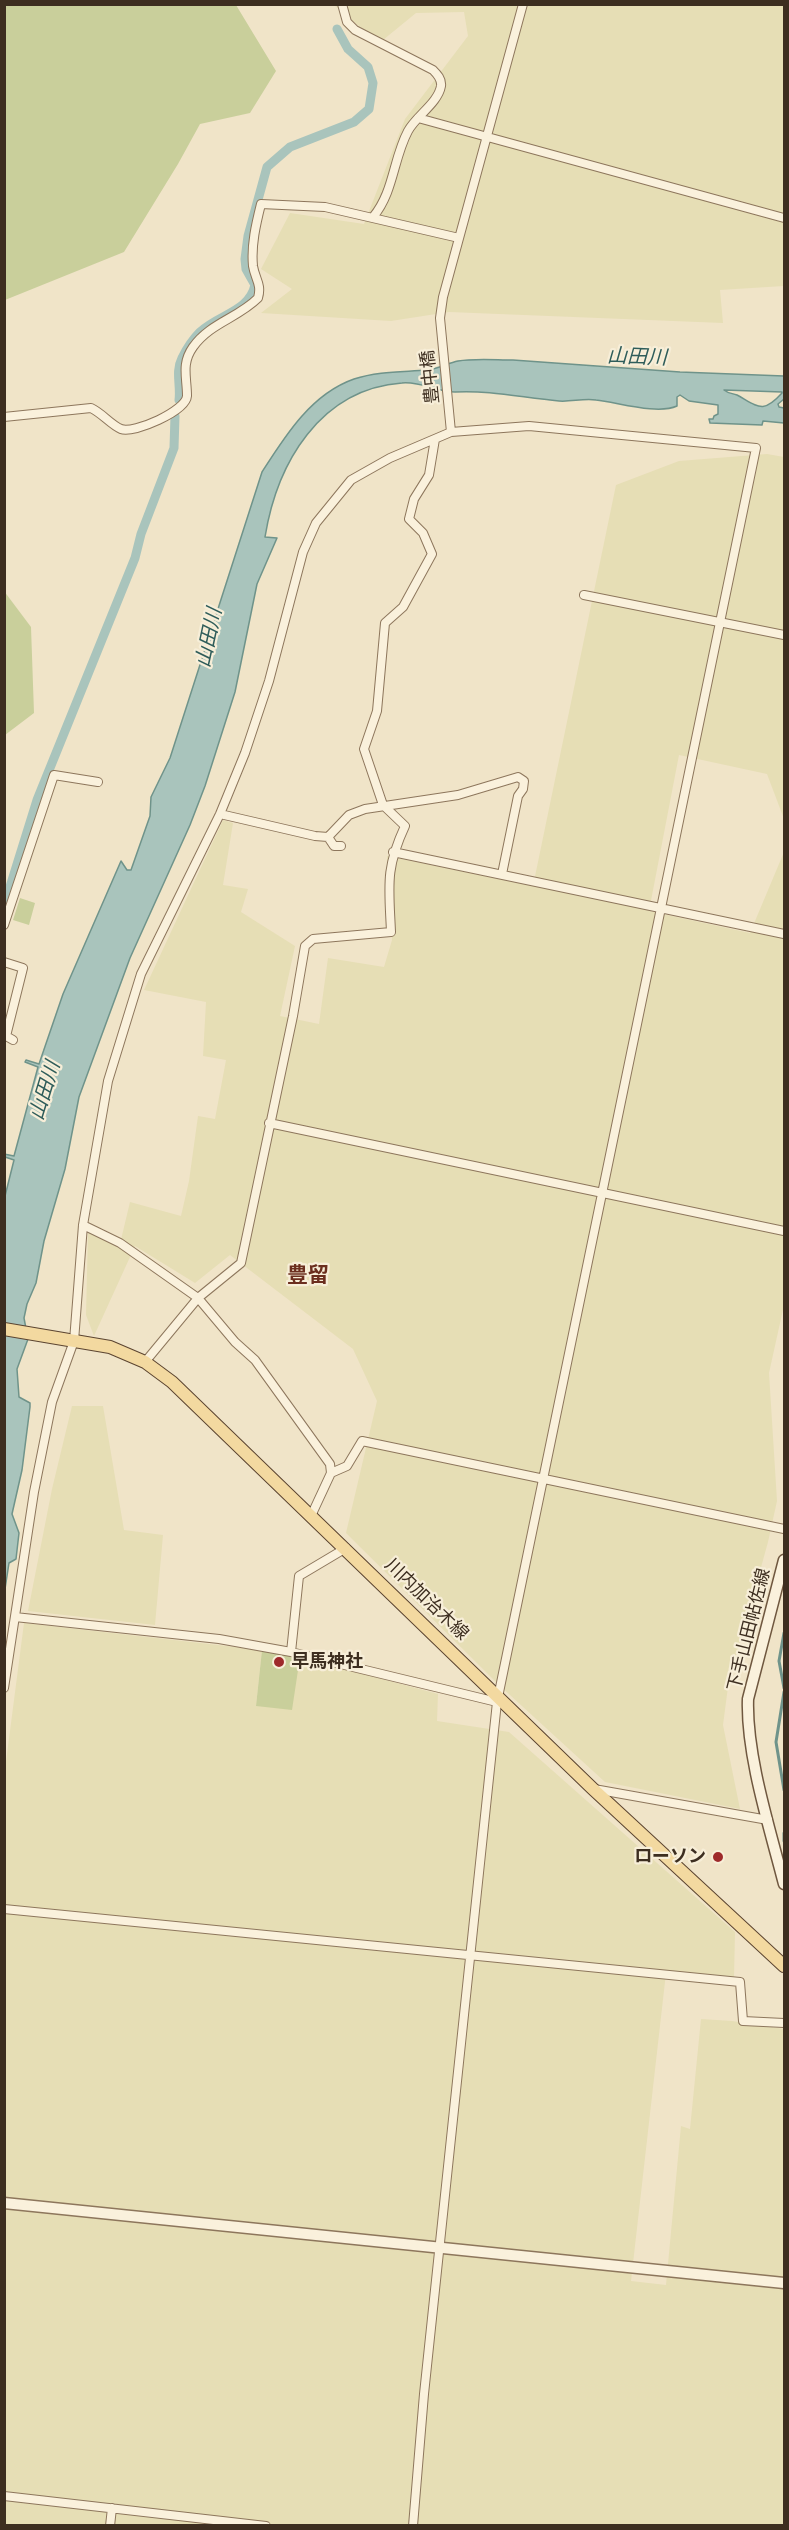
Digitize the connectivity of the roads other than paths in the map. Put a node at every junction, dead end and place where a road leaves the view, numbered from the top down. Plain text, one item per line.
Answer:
1 (342, 4) edge
2 (523, 4) edge
3 (418, 118) junction
4 (487, 135) junction
5 (373, 217) junction
6 (784, 218) edge
7 (459, 238) junction
8 (4, 417) edge
9 (451, 429) junction
10 (435, 439) junction
11 (584, 595) dead end
12 (719, 622) junction
13 (784, 635) edge
14 (98, 782) dead end
15 (383, 805) junction
16 (220, 814) junction
17 (328, 837) junction
18 (341, 846) dead end
19 (393, 852) junction
20 (502, 874) junction
21 (660, 908) junction
22 (4, 925) edge
23 (784, 934) edge
24 (4, 962) edge
25 (13, 1040) dead end
26 (269, 1123) junction
27 (601, 1191) junction
28 (83, 1225) junction
29 (784, 1231) edge
30 (198, 1298) junction
31 (4, 1329) edge
32 (72, 1340) junction
33 (146, 1362) junction
34 (331, 1473) junction
35 (543, 1480) junction
36 (311, 1516) junction
37 (784, 1529) edge
38 (346, 1548) junction
39 (784, 1560) edge
40 (15, 1617) junction
41 (291, 1652) junction
42 (4, 1688) edge
43 (497, 1699) junction
44 (593, 1789) junction
45 (768, 1820) junction
46 (784, 1884) edge
47 (4, 1909) edge
48 (468, 1956) junction
49 (784, 1966) edge
50 (784, 2023) edge
51 (4, 2203) edge
52 (440, 2247) junction
53 (784, 2283) edge
54 (4, 2496) edge
55 (112, 2508) junction
56 (110, 2526) edge
57 (266, 2526) edge
58 (413, 2526) edge

1 - 3 street
2 - 4 street, 豊中橋
3 - 4 street
3 - 5 street
4 - 6 street
4 - 7 street, 豊中橋
5 - 7 street
5 - 8 street
7 - 9 street, 豊中橋
9 - 10 street
9 - 12 street
10 - 15 street
10 - 16 street
11 - 12 street
12 - 13 street
12 - 21 street
14 - 22 street
15 - 17 street
15 - 19 street
15 - 20 street
16 - 17 street
16 - 28 street
17 - 18 street
19 - 20 street
19 - 26 street
20 - 21 street
21 - 23 street
21 - 27 street
24 - 25 street
26 - 27 street
26 - 30 street
27 - 29 street
27 - 35 street
28 - 30 street
28 - 32 street
30 - 33 street
30 - 34 street
31 - 32 main road, 川内加治木線
32 - 33 main road, 川内加治木線
32 - 40 street
33 - 36 main road, 川内加治木線
34 - 35 street
34 - 36 street
35 - 37 street
35 - 43 street
36 - 38 main road, 川内加治木線
38 - 41 street
38 - 43 main road, 川内加治木線
39 - 45 street, 下手山田帖佐線
40 - 41 street
40 - 42 street
41 - 43 street
43 - 44 main road, 川内加治木線
43 - 48 street
44 - 45 street
44 - 49 main road, 川内加治木線
45 - 46 street, 下手山田帖佐線
47 - 48 street
48 - 50 street
48 - 52 street
51 - 52 street
52 - 53 street
52 - 58 street
54 - 55 street
55 - 56 street
55 - 57 street

